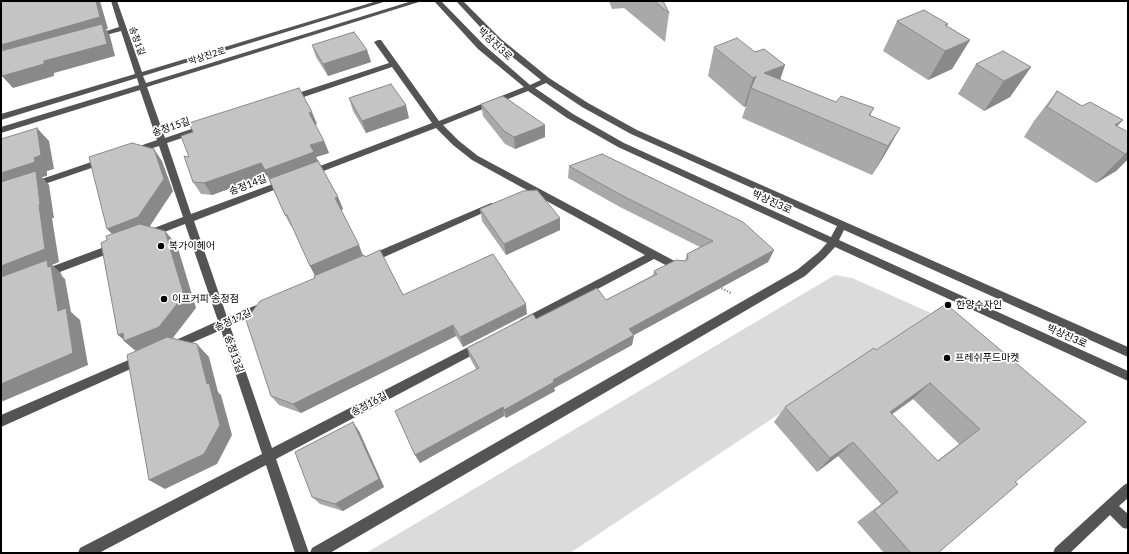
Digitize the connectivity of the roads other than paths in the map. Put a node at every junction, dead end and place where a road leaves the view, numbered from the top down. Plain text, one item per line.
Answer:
1 (114, 1) edge
2 (384, 1) edge
3 (419, 1) edge
4 (437, 1) edge
5 (459, 1) edge
6 (124, 28) junction
7 (85, 39) edge
8 (378, 42) dead end
9 (393, 64) junction
10 (139, 75) junction
11 (546, 80) junction
12 (143, 86) junction
13 (529, 88) junction
14 (281, 101) edge
15 (1, 117) edge
16 (214, 124) edge
17 (437, 124) junction
18 (1, 130) edge
19 (162, 142) junction
20 (125, 154) edge
21 (111, 159) edge
22 (23, 188) edge
23 (530, 189) junction
24 (515, 196) edge
25 (501, 202) edge
26 (188, 219) junction
27 (842, 225) junction
28 (138, 238) edge
29 (833, 242) junction
30 (123, 244) edge
31 (653, 255) junction
32 (362, 263) edge
33 (679, 268) edge
34 (37, 277) edge
35 (275, 301) edge
36 (224, 324) junction
37 (514, 329) edge
38 (492, 340) edge
39 (1128, 352) edge
40 (1128, 376) edge
41 (1, 421) edge
42 (269, 457) junction
43 (1128, 489) edge
44 (1110, 506) junction
45 (1128, 523) edge
46 (85, 553) edge
47 (302, 553) edge
48 (316, 553) edge
49 (1060, 553) edge

1 - 6 street, 송정1길
2 - 10 street, 박상진2로
3 - 12 street, 박상진2로
4 - 13 street, 박상진3로
5 - 11 street, 박상진3로
6 - 7 street
6 - 10 street, 송정1길
8 - 9 street
9 - 14 street
9 - 17 street
10 - 12 street, 송정1길
10 - 15 street, 박상진2로
11 - 13 street, 송정14길
11 - 27 street, 박상진3로
12 - 18 street, 박상진2로
12 - 19 street, 송정13길
13 - 17 street, 송정14길
13 - 29 street, 박상진3로
16 - 19 street, 송정15길
17 - 23 street
17 - 26 street, 송정14길
19 - 20 street, 송정15길
19 - 26 street, 송정13길
21 - 22 street
23 - 24 street
23 - 31 street
25 - 32 street
26 - 28 street, 송정14길
26 - 36 street, 송정13길
27 - 29 street
27 - 39 street, 박상진3로
29 - 40 street, 박상진3로
29 - 48 street
30 - 34 street
31 - 33 street
31 - 37 street
35 - 36 street, 송정17길
36 - 41 street, 송정17길
36 - 42 street, 송정13길
38 - 42 street, 송정16길
42 - 46 street, 송정16길
42 - 47 street, 송정13길
43 - 44 street
44 - 45 street
44 - 49 street

